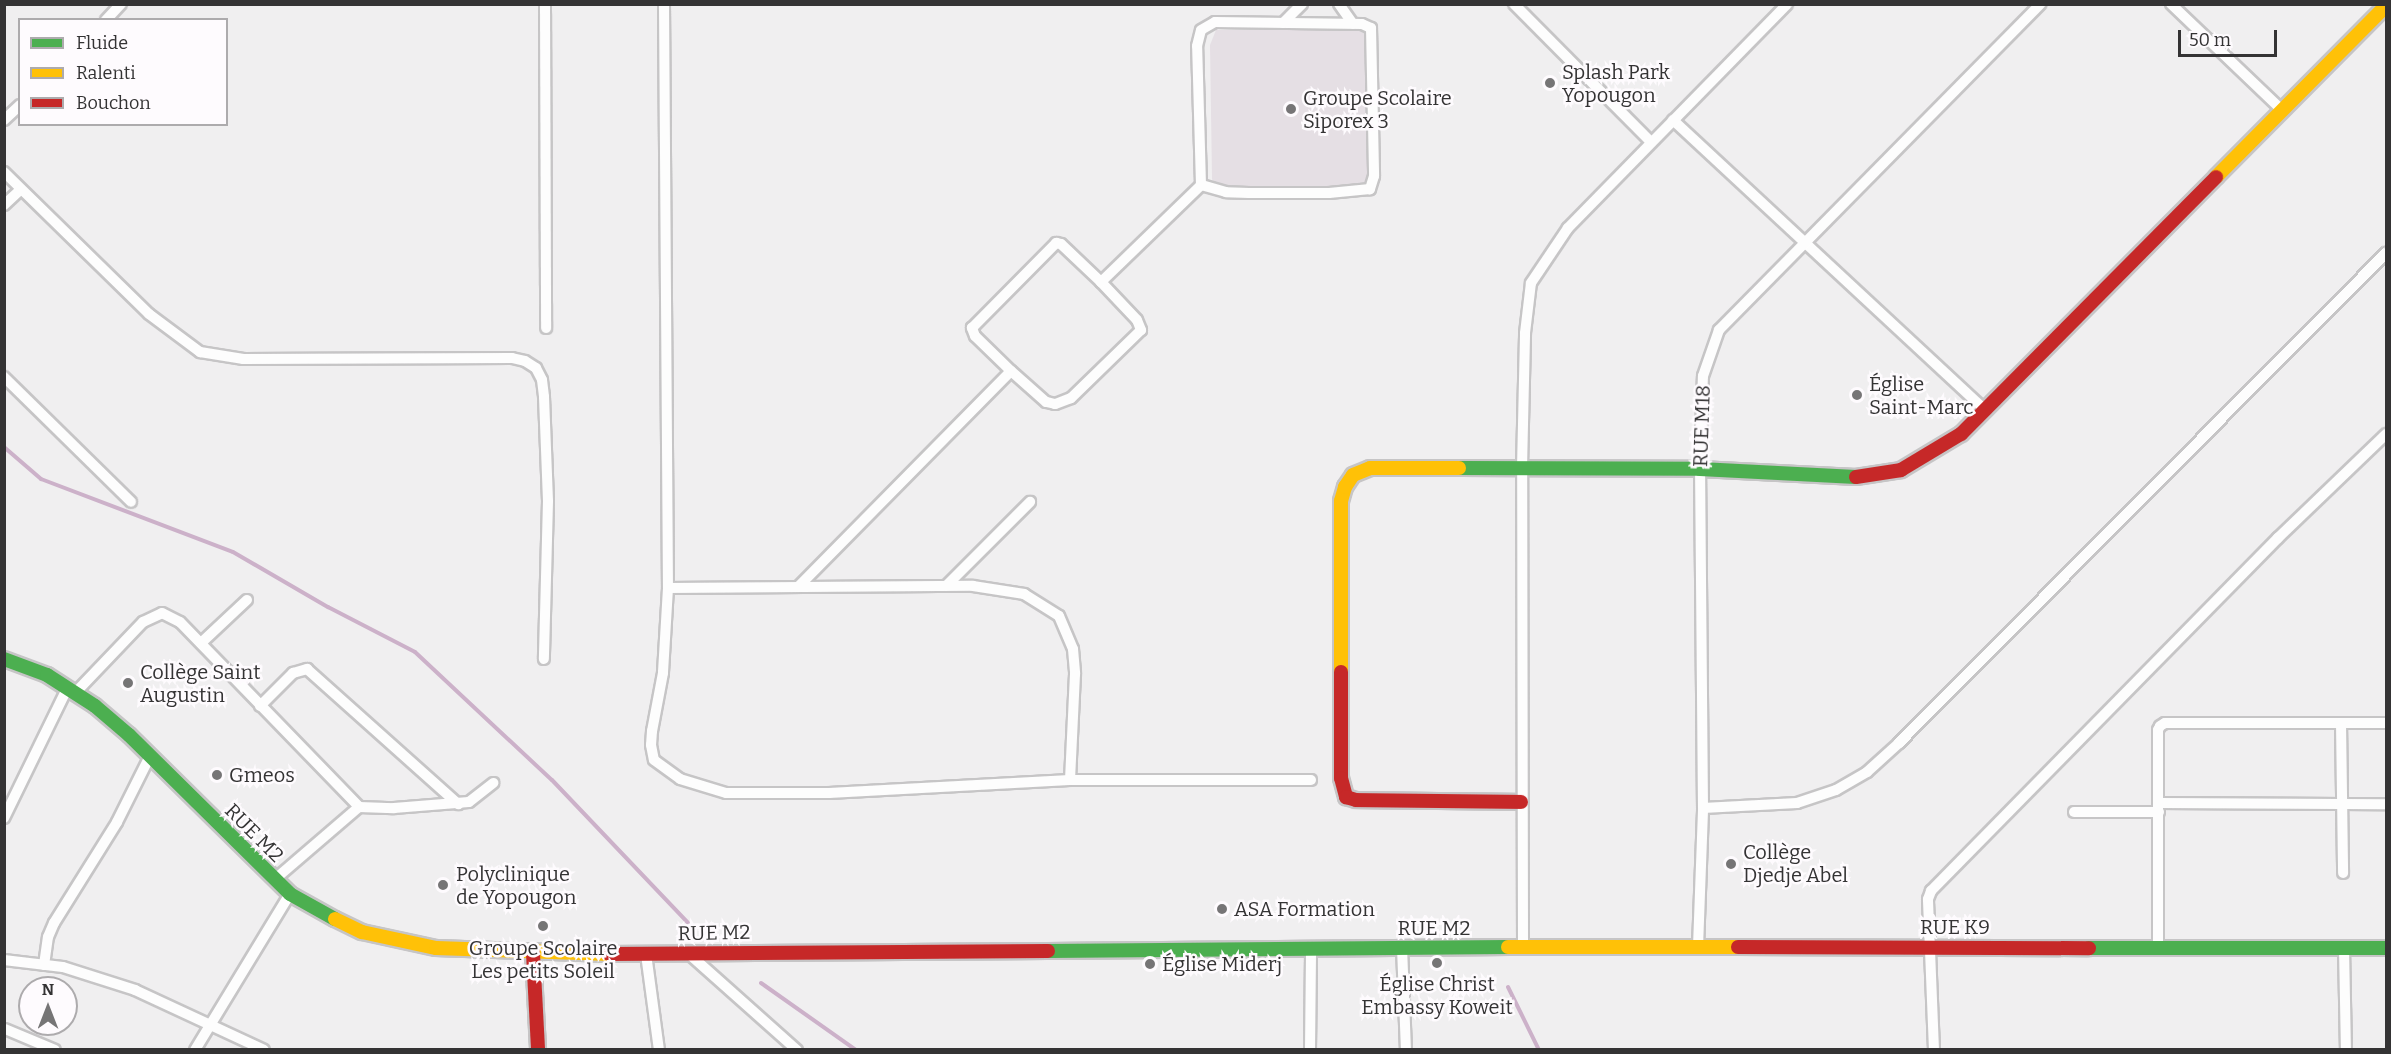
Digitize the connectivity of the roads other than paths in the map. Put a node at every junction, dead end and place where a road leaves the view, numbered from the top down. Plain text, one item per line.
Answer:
1 (121, 4) edge
2 (545, 4) edge
3 (664, 4) edge
4 (1302, 4) edge
5 (1339, 4) edge
6 (1514, 4) edge
7 (1787, 4) edge
8 (2041, 4) edge
9 (2171, 4) edge
10 (2386, 6) edge
11 (108, 18) edge
12 (1283, 23) junction
13 (1353, 24) junction
14 (18, 107) edge
15 (2283, 111) junction
16 (4, 120) edge
17 (1673, 120) junction
18 (1651, 142) junction
19 (4, 172) edge
20 (1200, 185) junction
21 (21, 189) junction
22 (4, 205) edge
23 (1806, 242) junction
24 (2386, 253) edge
25 (1101, 282) junction
26 (546, 328) dead end
27 (1011, 371) junction
28 (4, 377) edge
29 (1985, 410) junction
30 (2386, 434) edge
31 (1522, 468) junction
32 (1700, 469) junction
33 (131, 502) dead end
34 (1030, 502) dead end
35 (946, 586) junction
36 (798, 587) junction
37 (668, 588) junction
38 (247, 600) dead end
39 (201, 643) junction
40 (4, 659) edge
41 (544, 659) dead end
42 (72, 690) junction
43 (260, 706) junction
44 (2342, 723) junction
45 (2386, 723) edge
46 (150, 756) junction
47 (1070, 780) junction
48 (1311, 780) dead end
49 (493, 783) dead end
50 (1521, 802) junction
51 (458, 804) junction
52 (2343, 804) junction
53 (2386, 804) edge
54 (359, 807) junction
55 (1702, 808) junction
56 (2158, 808) junction
57 (2074, 812) dead end
58 (4, 818) edge
59 (2343, 873) dead end
60 (274, 880) junction
61 (290, 894) junction
62 (1523, 947) junction
63 (1698, 947) junction
64 (1932, 947) junction
65 (1402, 948) junction
66 (2158, 948) junction
67 (2344, 948) junction
68 (2386, 948) edge
69 (1311, 950) junction
70 (533, 953) junction
71 (688, 953) junction
72 (646, 954) junction
73 (4, 960) edge
74 (44, 965) junction
75 (209, 1023) junction
76 (5, 1029) edge
77 (55, 1050) edge
78 (195, 1050) edge
79 (264, 1050) edge
80 (538, 1050) edge
81 (659, 1050) edge
82 (797, 1050) edge
83 (1310, 1050) edge
84 (1406, 1050) edge
85 (1934, 1050) edge
86 (2346, 1050) edge

1 - 11 street
2 - 26 street
3 - 37 street
4 - 12 street
5 - 13 street
6 - 18 street
7 - 17 street
8 - 23 street, RUE M18
9 - 15 street
10 - 15 street
12 - 13 street
12 - 20 street
13 - 20 street
14 - 16 street
15 - 29 street
17 - 18 street
17 - 23 street
18 - 31 street
19 - 21 street
20 - 25 street
21 - 22 street
21 - 41 street
23 - 29 street
23 - 32 street, RUE M18
24 - 55 street
25 - 27 street
25 - 27 street
27 - 36 street
28 - 33 street
29 - 32 street
30 - 64 street
31 - 32 street
31 - 50 street
31 - 50 street
32 - 55 street, RUE M18
34 - 35 street
35 - 36 street
35 - 47 street
36 - 37 street
37 - 47 street
38 - 39 street
39 - 42 street
39 - 43 street
40 - 42 street, RUE M2
42 - 46 street, RUE M2
42 - 58 street
43 - 51 street
43 - 54 street
44 - 45 street
44 - 52 street
44 - 56 street
46 - 60 street, RUE M2
46 - 74 street
47 - 48 street
49 - 51 street
50 - 62 street
51 - 54 street
52 - 53 street
52 - 56 street
52 - 59 street
54 - 60 street
55 - 63 street, RUE M18
56 - 57 street
56 - 66 street
60 - 61 street, RUE M2
61 - 70 street, RUE M2
61 - 75 street
62 - 63 street, RUE K9
62 - 65 street, RUE M2
63 - 64 street, RUE K9
64 - 66 street, RUE K9
64 - 85 street
65 - 69 street, RUE M2
65 - 84 street
66 - 67 street, RUE K9
67 - 68 street, RUE K9
67 - 86 street
69 - 71 street, RUE M2
69 - 83 street
70 - 72 street, RUE M2
70 - 80 street
71 - 72 street, RUE M2
71 - 82 street
72 - 81 street
73 - 74 street
74 - 75 street
75 - 78 street
75 - 79 street
76 - 77 street

